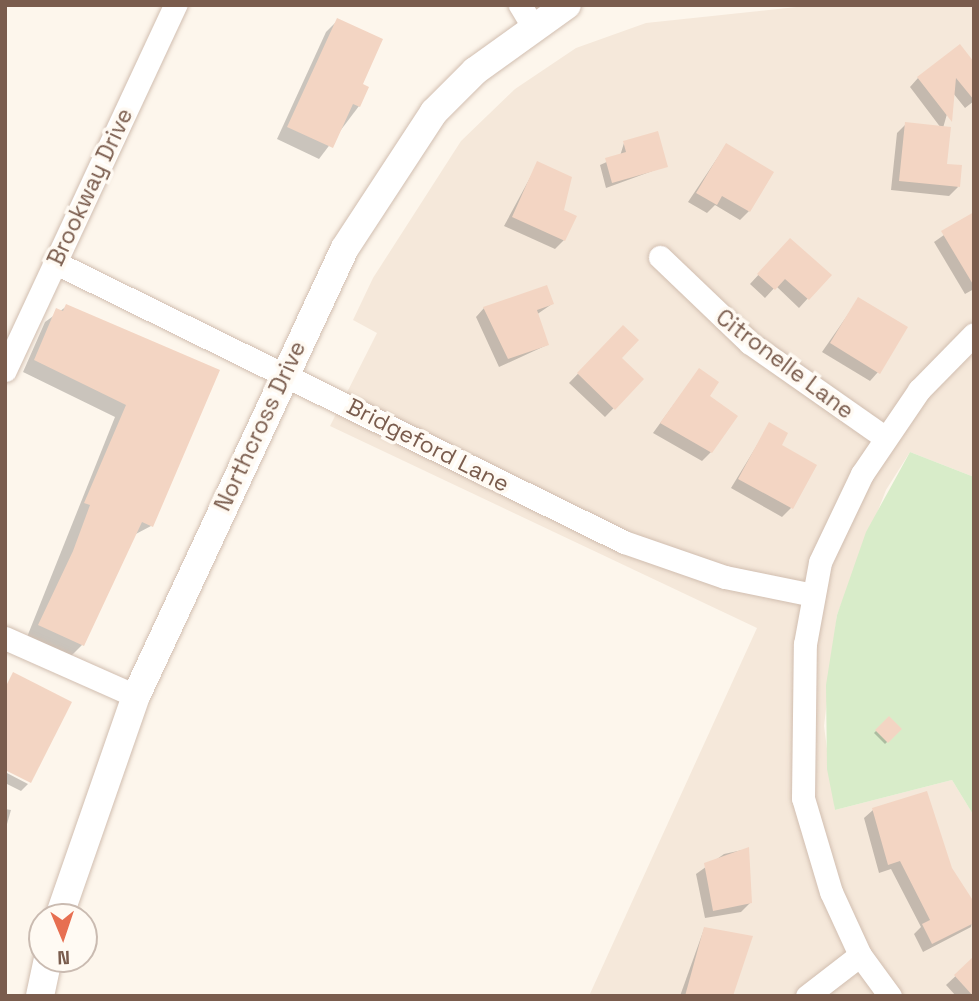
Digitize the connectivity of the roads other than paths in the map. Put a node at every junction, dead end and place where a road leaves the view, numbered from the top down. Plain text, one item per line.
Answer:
1 (175, 5) edge
2 (567, 5) edge
3 (527, 16) edge
4 (660, 257) dead end
5 (54, 262) junction
6 (974, 334) edge
7 (5, 370) edge
8 (285, 372) junction
9 (884, 438) junction
10 (813, 595) junction
11 (5, 638) edge
12 (136, 696) junction
13 (64, 903) edge
14 (860, 955) junction
15 (45, 973) edge
16 (40, 996) edge
17 (807, 996) edge
18 (890, 996) edge

1 - 5 street, Brookway Drive
2 - 3 street, Northcross Drive
3 - 8 street, Northcross Drive
4 - 9 street, Citronelle Lane
5 - 7 street, Brookway Drive
5 - 8 street, Bridgeford Lane
6 - 9 street
8 - 10 street, Bridgeford Lane
8 - 12 street, Northcross Drive
9 - 10 street
10 - 14 street
11 - 12 street
12 - 13 street, Northcross Drive
14 - 17 street
14 - 18 street
15 - 16 street

